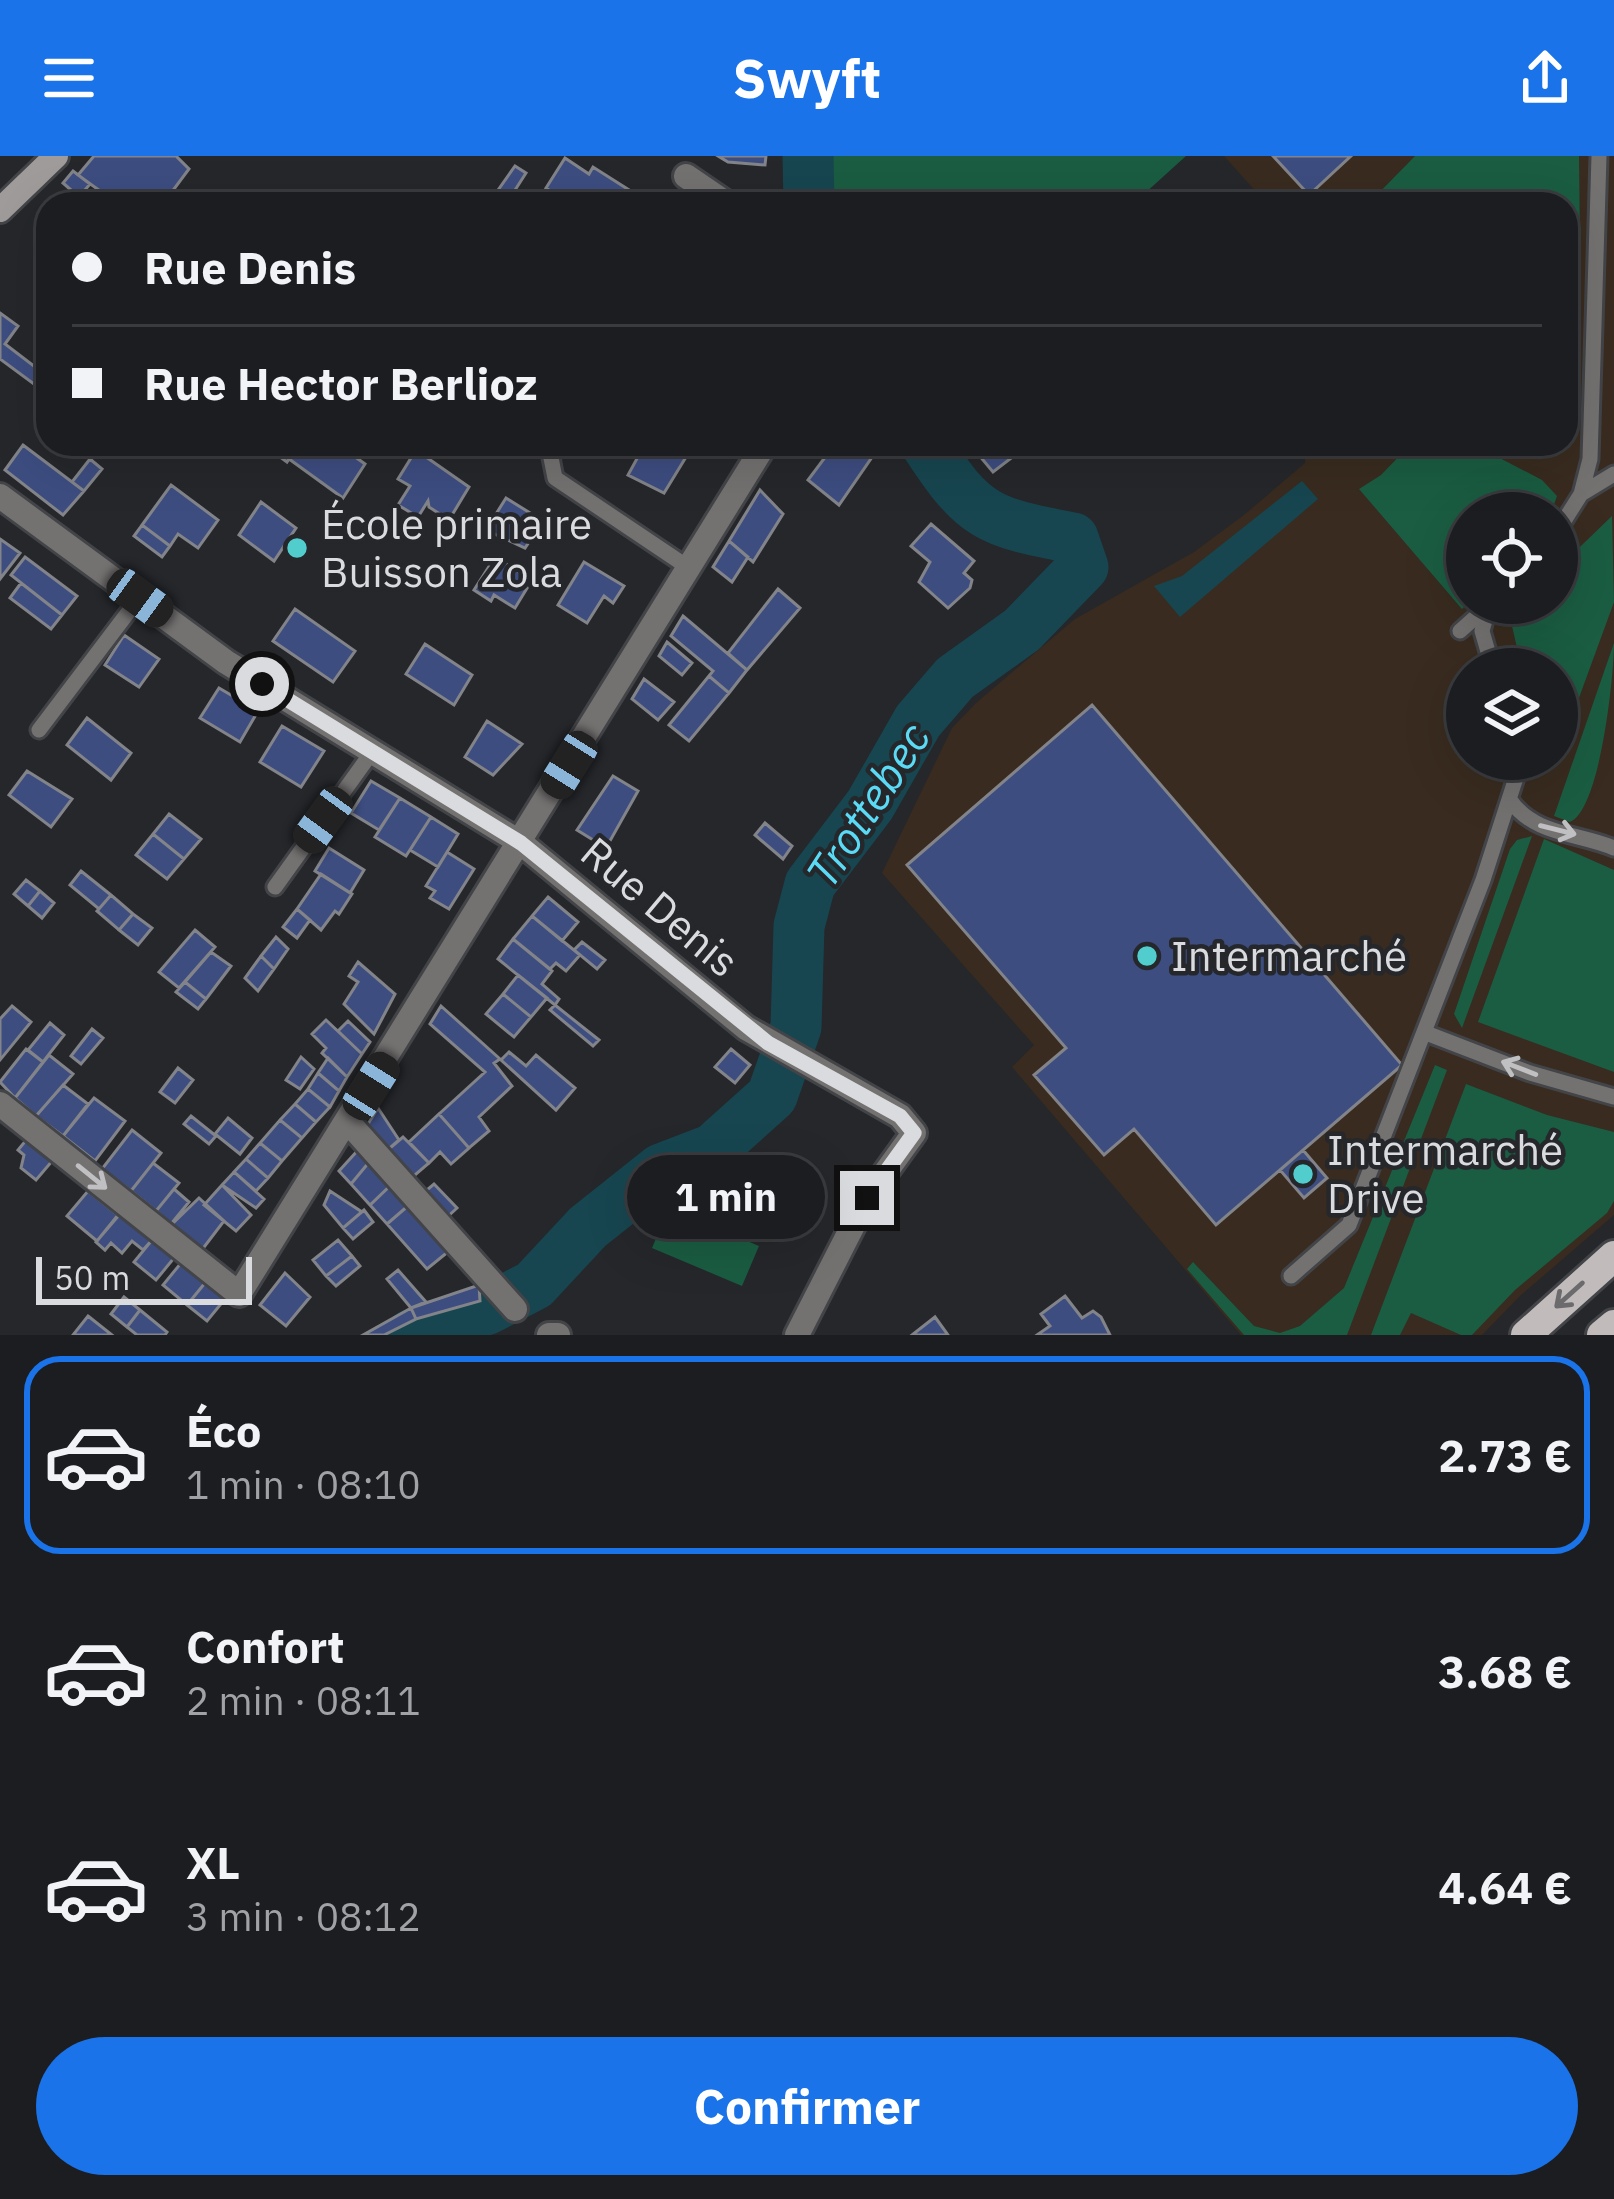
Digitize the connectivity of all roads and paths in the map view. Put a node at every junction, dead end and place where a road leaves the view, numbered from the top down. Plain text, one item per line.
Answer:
1 (56, 156) edge
2 (1599, 156) edge
3 (686, 176) dead end
4 (709, 192) edge
5 (0, 210) edge
6 (552, 456) edge
7 (759, 456) edge
8 (1614, 474) edge
9 (1581, 494) junction
10 (0, 496) edge
11 (1578, 499) edge
12 (689, 568) junction
13 (140, 598) junction
14 (1468, 624) edge
15 (1460, 631) dead end
16 (39, 730) dead end
17 (372, 752) junction
18 (1516, 780) edge
19 (1510, 800) junction
20 (521, 843) junction
21 (1614, 848) edge
22 (274, 887) dead end
23 (1426, 1033) junction
24 (1614, 1097) edge
25 (0, 1104) edge
26 (348, 1122) junction
27 (1614, 1256) edge
28 (1291, 1276) dead end
29 (508, 1299) dead end
30 (1614, 1325) edge
31 (797, 1335) edge
32 (1526, 1335) edge
33 (1602, 1335) edge

1 - 5 main road
2 - 9 lane
3 - 4 street
6 - 12 lane
7 - 12 street
8 - 9 lane
9 - 11 lane
10 - 13 street, Rue Denis
12 - 20 street
13 - 16 lane
13 - 17 street, Rue Denis
14 - 15 lane
17 - 20 street, Rue Denis
17 - 22 lane
18 - 19 lane
19 -> 21 lane
19 - 23 lane
20 - 26 street
20 - 31 street, Rue Denis
24 -> 23 lane
23 - 28 lane
25 -> 26 street
26 - 29 street
27 -> 32 main road
30 - 33 main road

